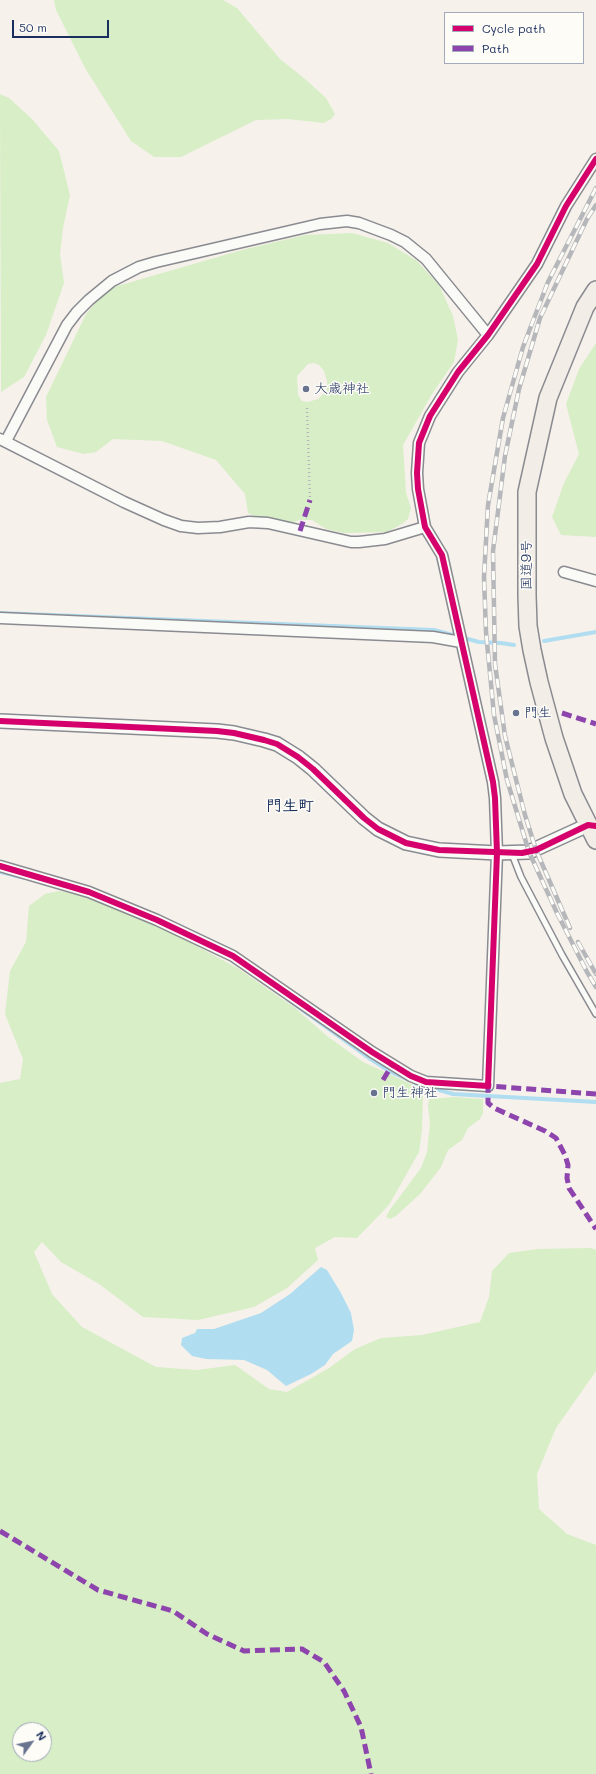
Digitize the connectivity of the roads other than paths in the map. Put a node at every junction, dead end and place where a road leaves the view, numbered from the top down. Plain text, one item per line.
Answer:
1 (596, 159) edge
2 (596, 290) edge
3 (488, 335) junction
4 (3, 440) edge
5 (425, 527) junction
6 (564, 572) dead end
7 (596, 581) edge
8 (0, 618) edge
9 (460, 641) junction
10 (0, 721) edge
11 (593, 830) edge
12 (497, 853) junction
13 (511, 853) junction
14 (0, 866) edge
15 (596, 1014) edge

1 - 3 street
2 - 11 highway, 国道9号
3 - 4 street
3 - 5 street
4 - 5 street
5 - 9 street
6 - 7 street
8 - 9 street
9 - 12 street
10 - 12 street
11 - 13 street
12 - 13 street
12 - 14 street
13 - 15 lane

